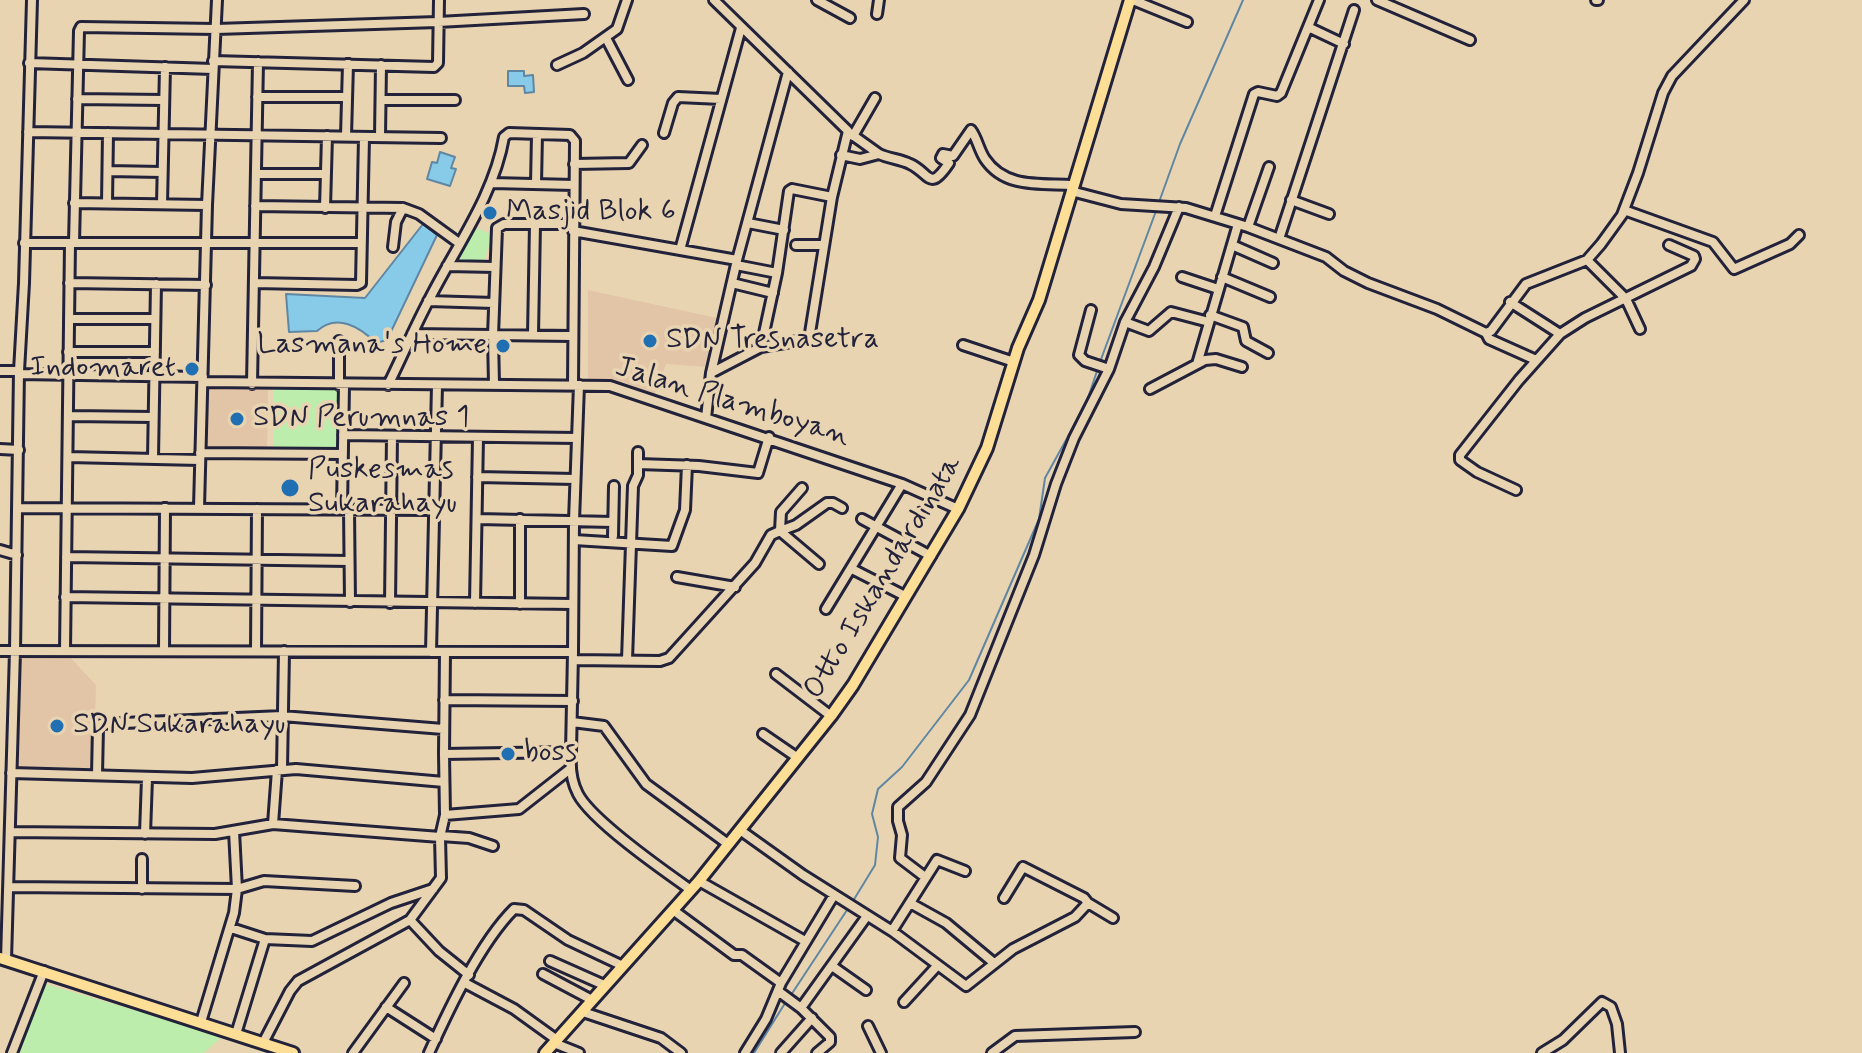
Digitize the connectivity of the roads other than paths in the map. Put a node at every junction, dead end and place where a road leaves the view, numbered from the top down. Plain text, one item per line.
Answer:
1 (32, 0) edge
2 (217, 0) edge
3 (439, 0) edge
4 (627, 0) edge
5 (714, 0) edge
6 (817, 0) edge
7 (879, 0) edge
8 (1131, 0) edge
9 (1319, 0) edge
10 (1377, 0) edge
11 (1744, 0) edge
12 (1354, 10) dead end
13 (584, 14) dead end
14 (877, 14) dead end
15 (850, 18) dead end
16 (438, 22) junction
17 (1187, 22) dead end
18 (1308, 27) junction
19 (741, 28) junction
20 (216, 29) junction
21 (606, 38) junction
22 (1470, 40) dead end
23 (1344, 44) junction
24 (258, 62) junction
25 (29, 63) junction
26 (78, 64) junction
27 (348, 64) junction
28 (213, 65) junction
29 (381, 65) junction
30 (557, 65) dead end
31 (165, 67) junction
32 (788, 72) junction
33 (628, 80) dead end
34 (257, 97) junction
35 (347, 97) junction
36 (875, 98) dead end
37 (77, 99) junction
38 (721, 99) junction
39 (164, 100) junction
40 (381, 100) junction
41 (455, 100) dead end
42 (28, 132) junction
43 (77, 133) junction
44 (108, 133) junction
45 (664, 133) dead end
46 (163, 134) junction
47 (537, 134) junction
48 (850, 134) junction
49 (210, 135) junction
50 (256, 135) junction
51 (327, 136) junction
52 (346, 136) junction
53 (364, 137) junction
54 (380, 137) junction
55 (441, 138) dead end
56 (642, 145) dead end
57 (879, 154) junction
58 (841, 155) junction
59 (574, 164) junction
60 (1269, 167) dead end
61 (108, 171) junction
62 (162, 172) junction
63 (256, 174) junction
64 (326, 174) junction
65 (492, 183) junction
66 (536, 184) junction
67 (574, 185) junction
68 (1072, 188) junction
69 (832, 197) junction
70 (1291, 200) junction
71 (74, 203) junction
72 (107, 203) junction
73 (162, 204) junction
74 (207, 205) junction
75 (255, 206) junction
76 (362, 207) junction
77 (1176, 207) junction
78 (325, 208) junction
79 (403, 208) junction
80 (1624, 210) junction
81 (1329, 214) dead end
82 (1215, 216) junction
83 (748, 223) junction
84 (535, 224) junction
85 (1238, 224) junction
86 (573, 227) junction
87 (1248, 227) junction
88 (784, 230) junction
89 (1799, 235) dead end
90 (1279, 239) junction
91 (24, 243) junction
92 (72, 243) junction
93 (207, 243) junction
94 (255, 243) junction
95 (361, 243) junction
96 (459, 243) junction
97 (796, 245) dead end
98 (824, 245) junction
99 (1232, 245) junction
100 (1669, 245) dead end
101 (393, 247) dead end
102 (680, 250) junction
103 (1587, 260) junction
104 (737, 263) junction
105 (1273, 263) dead end
106 (447, 266) junction
107 (495, 267) junction
108 (777, 273) junction
109 (1182, 277) dead end
110 (1222, 277) junction
111 (69, 283) junction
112 (254, 283) junction
113 (732, 283) junction
114 (156, 284) junction
115 (206, 285) junction
116 (1218, 289) junction
117 (773, 293) junction
118 (1270, 297) dead end
119 (1626, 299) junction
120 (428, 301) junction
121 (1510, 302) junction
122 (494, 303) junction
123 (1091, 310) dead end
124 (1210, 318) junction
125 (69, 319) junction
126 (155, 319) junction
127 (1125, 322) junction
128 (1640, 329) dead end
129 (1486, 333) junction
130 (412, 334) junction
131 (1560, 334) junction
132 (533, 335) junction
133 (493, 336) junction
134 (572, 336) junction
135 (339, 341) dead end
136 (963, 345) dead end
137 (761, 347) junction
138 (68, 352) junction
139 (155, 352) junction
140 (1268, 353) dead end
141 (1536, 360) junction
142 (1014, 362) junction
143 (1197, 364) junction
144 (1242, 367) dead end
145 (1105, 368) junction
146 (0, 371) edge
147 (19, 373) junction
148 (711, 373) junction
149 (69, 375) junction
150 (154, 376) junction
151 (203, 380) junction
152 (252, 384) junction
153 (341, 385) junction
154 (388, 385) junction
155 (437, 385) junction
156 (494, 385) junction
157 (576, 385) junction
158 (1150, 389) dead end
159 (69, 416) junction
160 (153, 417) junction
161 (706, 418) junction
162 (343, 435) junction
163 (392, 436) junction
164 (436, 436) junction
165 (478, 437) junction
166 (769, 437) junction
167 (577, 438) junction
168 (0, 449) edge
169 (19, 450) junction
170 (638, 452) dead end
171 (343, 454) junction
172 (200, 456) junction
173 (68, 457) junction
174 (153, 458) junction
175 (638, 464) junction
176 (687, 465) junction
177 (477, 477) junction
178 (575, 479) junction
179 (902, 484) junction
180 (614, 486) dead end
181 (802, 488) dead end
182 (1516, 490) dead end
183 (18, 508) junction
184 (67, 508) junction
185 (165, 508) junction
186 (199, 508) junction
187 (842, 508) dead end
188 (257, 509) junction
189 (345, 509) junction
190 (392, 509) junction
191 (958, 509) junction
192 (434, 510) junction
193 (478, 519) junction
194 (520, 519) junction
195 (862, 519) dead end
196 (574, 521) junction
197 (613, 522) junction
198 (877, 528) junction
199 (780, 531) junction
200 (613, 536) dead end
201 (574, 540) junction
202 (632, 544) junction
203 (0, 550) edge
204 (17, 555) junction
205 (931, 556) junction
206 (66, 557) junction
207 (165, 558) junction
208 (257, 560) junction
209 (349, 561) junction
210 (819, 564) dead end
211 (852, 569) junction
212 (677, 577) dead end
213 (735, 587) junction
214 (905, 596) junction
215 (65, 597) junction
216 (164, 599) junction
217 (257, 600) junction
218 (350, 602) junction
219 (390, 603) junction
220 (432, 603) junction
221 (475, 603) junction
222 (520, 604) junction
223 (572, 604) junction
224 (826, 609) dead end
225 (0, 651) edge
226 (15, 651) junction
227 (65, 651) junction
228 (164, 651) junction
229 (256, 651) junction
230 (284, 651) junction
231 (431, 652) junction
232 (445, 652) junction
233 (573, 656) junction
234 (627, 660) junction
235 (776, 674) dead end
236 (444, 700) junction
237 (573, 701) junction
238 (282, 716) junction
239 (831, 716) junction
240 (572, 722) junction
241 (443, 729) junction
242 (763, 734) dead end
243 (571, 752) junction
244 (444, 754) junction
245 (798, 758) junction
246 (570, 769) junction
247 (280, 770) junction
248 (11, 773) junction
249 (97, 775) junction
250 (147, 778) junction
251 (444, 782) junction
252 (0, 812) edge
253 (11, 815) junction
254 (445, 815) junction
255 (273, 824) junction
256 (740, 830) junction
257 (234, 831) junction
258 (10, 832) junction
259 (145, 834) junction
260 (440, 836) junction
261 (728, 844) junction
262 (493, 846) dead end
263 (142, 859) dead end
264 (965, 871) dead end
265 (925, 877) junction
266 (699, 881) junction
267 (355, 886) dead end
268 (9, 887) junction
269 (142, 889) junction
270 (237, 889) junction
271 (434, 889) junction
272 (691, 890) junction
273 (836, 897) junction
274 (1004, 898) dead end
275 (910, 903) junction
276 (1088, 903) junction
277 (673, 910) junction
278 (864, 914) junction
279 (1113, 918) dead end
280 (410, 920) junction
281 (233, 921) junction
282 (892, 931) junction
283 (265, 939) junction
284 (805, 941) junction
285 (3, 959) edge
286 (550, 961) dead end
287 (994, 963) junction
288 (623, 966) junction
289 (832, 966) junction
290 (937, 966) junction
291 (44, 971) junction
292 (543, 974) dead end
293 (467, 979) junction
294 (404, 983) dead end
295 (604, 985) junction
296 (780, 987) junction
297 (866, 990) dead end
298 (592, 1000) junction
299 (904, 1002) dead end
300 (798, 1006) junction
301 (386, 1007) junction
302 (583, 1012) junction
303 (812, 1018) junction
304 (201, 1022) junction
305 (868, 1026) dead end
306 (1135, 1032) dead end
307 (236, 1034) junction
308 (436, 1039) junction
309 (556, 1042) junction
310 (263, 1043) junction
311 (787, 1051) edge
312 (288, 1052) edge
313 (12, 1053) edge
314 (353, 1053) edge
315 (429, 1053) edge
316 (545, 1053) edge
317 (579, 1053) edge
318 (680, 1053) edge
319 (745, 1053) edge
320 (817, 1053) edge
321 (881, 1053) edge
322 (992, 1053) edge
323 (1542, 1053) edge
324 (1620, 1053) edge

1 - 25 street
2 - 20 street
3 - 16 street
4 - 21 street
5 - 19 street
6 - 15 street
7 - 14 street
8 - 17 street
8 - 68 main road, Otto Iskandardinata
9 - 18 street
10 - 22 street
11 - 80 street
12 - 23 street
13 - 16 street
16 - 20 street
16 - 29 street
18 - 23 street
18 - 82 street
19 - 32 street
19 - 38 street
20 - 26 street
20 - 28 street
21 - 30 street
21 - 33 street
23 - 70 street
24 - 27 street
24 - 28 street
24 - 34 street
25 - 26 street
25 - 42 street
26 - 31 street
26 - 37 street
27 - 29 street
27 - 35 street
28 - 31 street
28 - 49 street
29 - 40 street
31 - 39 street
32 - 48 street
32 - 83 street
34 - 35 street
34 - 50 street
35 - 52 street
36 - 48 street
37 - 39 street
37 - 43 street
38 - 45 street
38 - 102 street
39 - 46 street
40 - 41 street
40 - 54 street
42 - 43 street
42 - 91 street
43 - 44 street
43 - 71 street
44 - 46 street
44 - 61 street
46 - 49 street
46 - 62 street
47 - 59 street
47 - 65 street
47 - 66 street
48 - 57 street
48 - 58 street
49 - 50 street
49 - 74 street
50 - 51 street
50 - 63 street
51 - 52 street
51 - 64 street
52 - 53 street
53 - 54 street
53 - 76 street
54 - 55 street
56 - 59 street
57 - 58 street
57 - 68 street
58 - 69 street
59 - 67 street
60 - 87 street
61 - 62 street
61 - 72 street
62 - 73 street
63 - 64 street
63 - 75 street
64 - 78 street
65 - 66 street
65 - 96 street
66 - 67 street
67 - 86 street
68 - 77 street
68 - 142 main road, Otto Iskandardinata
69 - 88 street
69 - 98 street
70 - 81 street
70 - 90 street
71 - 72 street
71 - 92 street
72 - 73 street
73 - 74 street
74 - 93 street
75 - 78 street
75 - 94 street
76 - 78 street
76 - 79 street
76 - 95 street
77 - 82 street
77 - 127 street
79 - 96 street
79 - 101 street
80 - 89 street
80 - 103 street
82 - 85 street
83 - 88 street
83 - 104 street
84 - 86 street
84 - 107 street
84 - 132 street
85 - 87 street
85 - 99 street
86 - 102 street
86 - 134 street
87 - 90 street
88 - 108 street
90 - 129 street
91 - 92 street
91 - 147 street
92 - 93 street
92 - 111 street
93 - 94 street
93 - 115 street
94 - 95 street
94 - 112 street
95 - 112 street
96 - 106 street
97 - 98 street
98 - 137 street
99 - 105 street
99 - 110 street
100 - 119 street
102 - 104 street
103 - 119 street
103 - 121 street
104 - 108 street
104 - 113 street
106 - 107 street
106 - 120 street
107 - 122 street
108 - 117 street
109 - 116 street
110 - 116 street
110 - 118 street
111 - 114 street
111 - 125 street
112 - 152 street
113 - 117 street
113 - 148 street
114 - 115 street
114 - 126 street
115 - 151 street
116 - 124 street
117 - 137 street
119 - 128 street
119 - 131 street
120 - 122 street
120 - 130 street
121 - 129 street
121 - 131 street
122 - 133 street
123 - 145 street
124 - 127 street
124 - 140 street
124 - 143 street
125 - 126 street
125 - 138 street
126 - 139 street
127 - 145 street
129 - 141 street
130 - 133 street
130 - 154 street
131 - 141 street
132 - 133 street
132 - 134 street
133 - 156 street
134 - 157 street
135 - 153 street
136 - 142 street
137 - 148 street
138 - 139 street
138 - 149 street
139 - 150 street
141 - 182 street
142 - 191 main road, Otto Iskandardinata
143 - 144 street
143 - 158 street
145 - 265 street
146 - 147 street, Jalan Plamboyan
147 - 149 street, Jalan Plamboyan
147 - 169 street
148 - 161 street
149 - 150 street, Jalan Plamboyan
149 - 159 street
150 - 151 street, Jalan Plamboyan
150 - 160 street
151 - 152 street, Jalan Plamboyan
151 - 172 street
152 - 153 street, Jalan Plamboyan
153 - 154 street, Jalan Plamboyan
153 - 162 street
154 - 155 street, Jalan Plamboyan
155 - 156 street, Jalan Plamboyan
155 - 164 street
156 - 157 street, Jalan Plamboyan
157 - 161 street, Jalan Plamboyan
157 - 167 street
159 - 160 street
159 - 173 street
160 - 174 street
161 - 166 street, Jalan Plamboyan
162 - 163 street
162 - 171 street
163 - 164 street
163 - 190 street
164 - 165 street
164 - 192 street
165 - 167 street
165 - 177 street
166 - 176 street
166 - 179 street, Jalan Plamboyan
167 - 178 street
168 - 169 street
169 - 183 street
170 - 175 street
171 - 172 street
171 - 189 street
172 - 174 street
172 - 186 street
173 - 174 street
173 - 184 street
175 - 176 street
175 - 202 street
176 - 202 street
177 - 178 street
177 - 193 street
178 - 196 street
179 - 191 street, Jalan Plamboyan
179 - 198 street
180 - 197 street
181 - 199 street
183 - 184 street
183 - 204 street
184 - 185 street
184 - 206 street
185 - 186 street
185 - 207 street
186 - 188 street
187 - 199 street
188 - 189 street
188 - 208 street
189 - 190 street
189 - 209 street
190 - 192 street
190 - 219 street
191 - 205 main road, Otto Iskandardinata
192 - 220 street
193 - 194 street
193 - 221 street
194 - 196 street
194 - 222 street
195 - 198 street
196 - 197 street
196 - 201 street
197 - 200 street
198 - 205 street
198 - 211 street
199 - 210 street
199 - 213 street
201 - 202 street
201 - 223 street
202 - 234 street
203 - 204 street
204 - 226 street
205 - 214 main road, Otto Iskandardinata
206 - 207 street
206 - 215 street
207 - 208 street
207 - 216 street
208 - 209 street
208 - 217 street
209 - 218 street
211 - 214 street
211 - 224 street
212 - 213 street
213 - 234 street
214 - 239 main road, Otto Iskandardinata
215 - 216 street
215 - 227 street
216 - 217 street
216 - 228 street
217 - 218 street
217 - 229 street
218 - 219 street
219 - 220 street
220 - 221 street
220 - 231 street
221 - 222 street
222 - 223 street
223 - 233 street
225 - 226 street
226 - 227 street
226 - 248 street
227 - 228 street
228 - 229 street
229 - 230 street
230 - 231 street
230 - 238 street
231 - 232 street
232 - 233 street
232 - 236 street
233 - 234 street
233 - 237 street
235 - 239 street
236 - 237 street
236 - 241 street
237 - 240 street
238 - 241 street
238 - 247 street
238 - 249 street
239 - 245 main road, Otto Iskandardinata
240 - 243 street
240 - 261 street
241 - 244 street
242 - 245 street
243 - 244 street
243 - 246 street
244 - 251 street
245 - 256 main road, Otto Iskandardinata
246 - 254 street
246 - 272 street
247 - 250 street
247 - 251 street
247 - 255 street
248 - 249 street
248 - 253 street
249 - 250 street
250 - 259 street
251 - 254 street
252 - 253 street
253 - 258 street
254 - 260 street
255 - 257 street
255 - 260 street
256 - 261 main road, Otto Iskandardinata
256 - 273 street
257 - 259 street
257 - 270 street
258 - 259 street
258 - 268 street
260 - 262 street
260 - 271 street
261 - 266 main road, Otto Iskandardinata
263 - 269 street
264 - 265 street
265 - 275 street
266 - 272 main road, Otto Iskandardinata
266 - 284 street
267 - 270 street
268 - 269 street
268 - 285 street
269 - 270 street
270 - 281 street
271 - 280 street
271 - 283 street
272 - 277 main road, Otto Iskandardinata
273 - 278 street
273 - 284 street
274 - 276 street
275 - 282 street
275 - 287 street
276 - 279 street
276 - 287 street
277 - 288 main road, Otto Iskandardinata
277 - 296 street
278 - 282 street
278 - 289 street
280 - 293 street
280 - 310 street
281 - 283 street
281 - 304 street
282 - 290 street
283 - 307 street
284 - 296 street
285 - 291 main road
286 - 295 street
287 - 290 street
288 - 293 street
288 - 295 main road, Otto Iskandardinata
289 - 297 street
289 - 300 street
290 - 299 street
291 - 304 main road
291 - 313 street
292 - 298 street
293 - 308 street
293 - 309 street
294 - 301 street
295 - 298 main road, Otto Iskandardinata
296 - 300 street
296 - 319 street
298 - 302 main road, Otto Iskandardinata
300 - 303 street
301 - 308 street
301 - 314 street
302 - 309 main road, Otto Iskandardinata
302 - 318 street
303 - 311 street
303 - 320 street
304 - 307 main road
305 - 321 street
306 - 322 street
307 - 310 main road
308 - 315 street
309 - 316 main road, Otto Iskandardinata
309 - 317 street
310 - 312 main road
323 - 324 street

